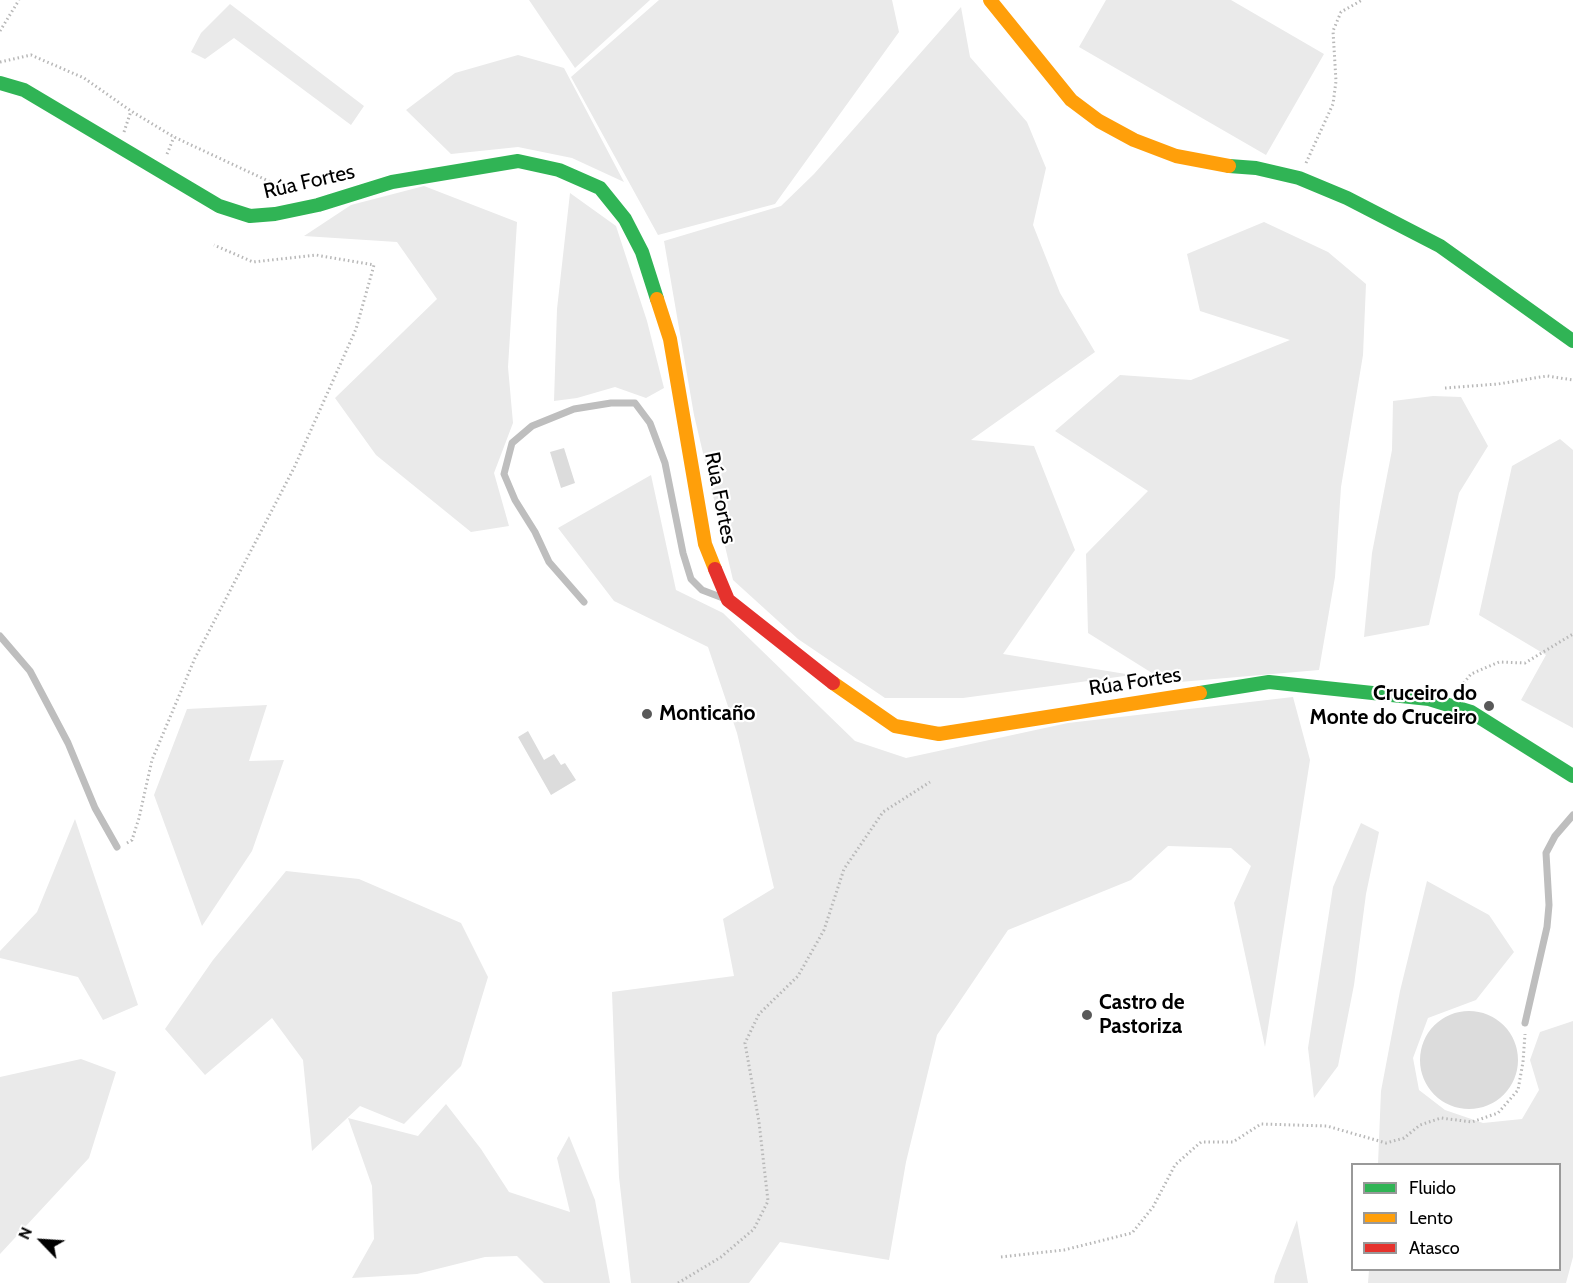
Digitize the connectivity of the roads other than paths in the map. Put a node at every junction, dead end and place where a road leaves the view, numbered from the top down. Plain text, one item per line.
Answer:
1 (990, 0) edge
2 (0, 83) edge
3 (1573, 340) edge
4 (728, 600) junction
5 (584, 602) dead end
6 (0, 636) edge
7 (1573, 776) edge
8 (1573, 815) edge
9 (117, 847) road end
10 (1525, 1023) road end

1 - 3 street
2 - 4 street, Rúa Fortes
4 - 5 lane
4 - 7 street, Rúa Fortes
6 - 9 lane
8 - 10 lane

